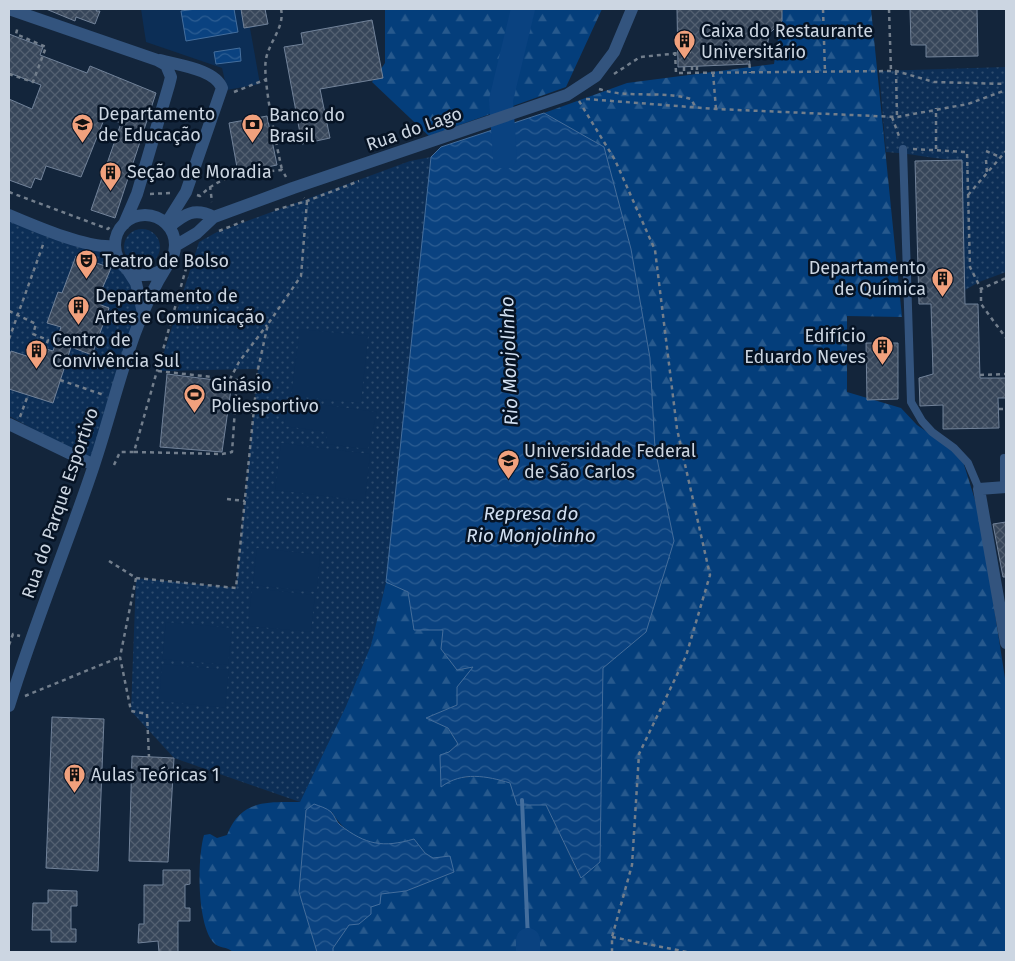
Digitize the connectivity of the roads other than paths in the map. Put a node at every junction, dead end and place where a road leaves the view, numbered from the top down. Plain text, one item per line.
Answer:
1 (632, 9) edge
2 (14, 10) edge
3 (157, 60) junction
4 (903, 149) road end
5 (9, 215) edge
6 (214, 217) junction
7 (120, 221) junction
8 (168, 225) junction
9 (115, 246) junction
10 (175, 246) junction
11 (167, 266) junction
12 (127, 269) junction
13 (143, 312) junction
14 (13, 426) edge
15 (1004, 458) dead end
16 (94, 465) junction
17 (1005, 487) edge
18 (979, 489) junction
19 (1006, 643) edge
20 (9, 704) edge

1 - 6 street, Rua do Lago
2 - 3 street
3 - 7 street
3 - 8 street
4 - 18 lane
5 - 9 street
6 - 8 street
6 - 10 street, Rua do Lago
7 - 8 street
7 - 9 street
8 - 10 street
9 - 12 street
10 - 11 street
11 - 12 street
11 - 13 street, Rua do Parque Esportivo
12 - 13 street
13 - 16 street, Rua do Parque Esportivo
14 - 16 street
15 - 17 lane
16 - 20 street, Rua do Parque Esportivo
17 - 18 street
18 - 19 street

